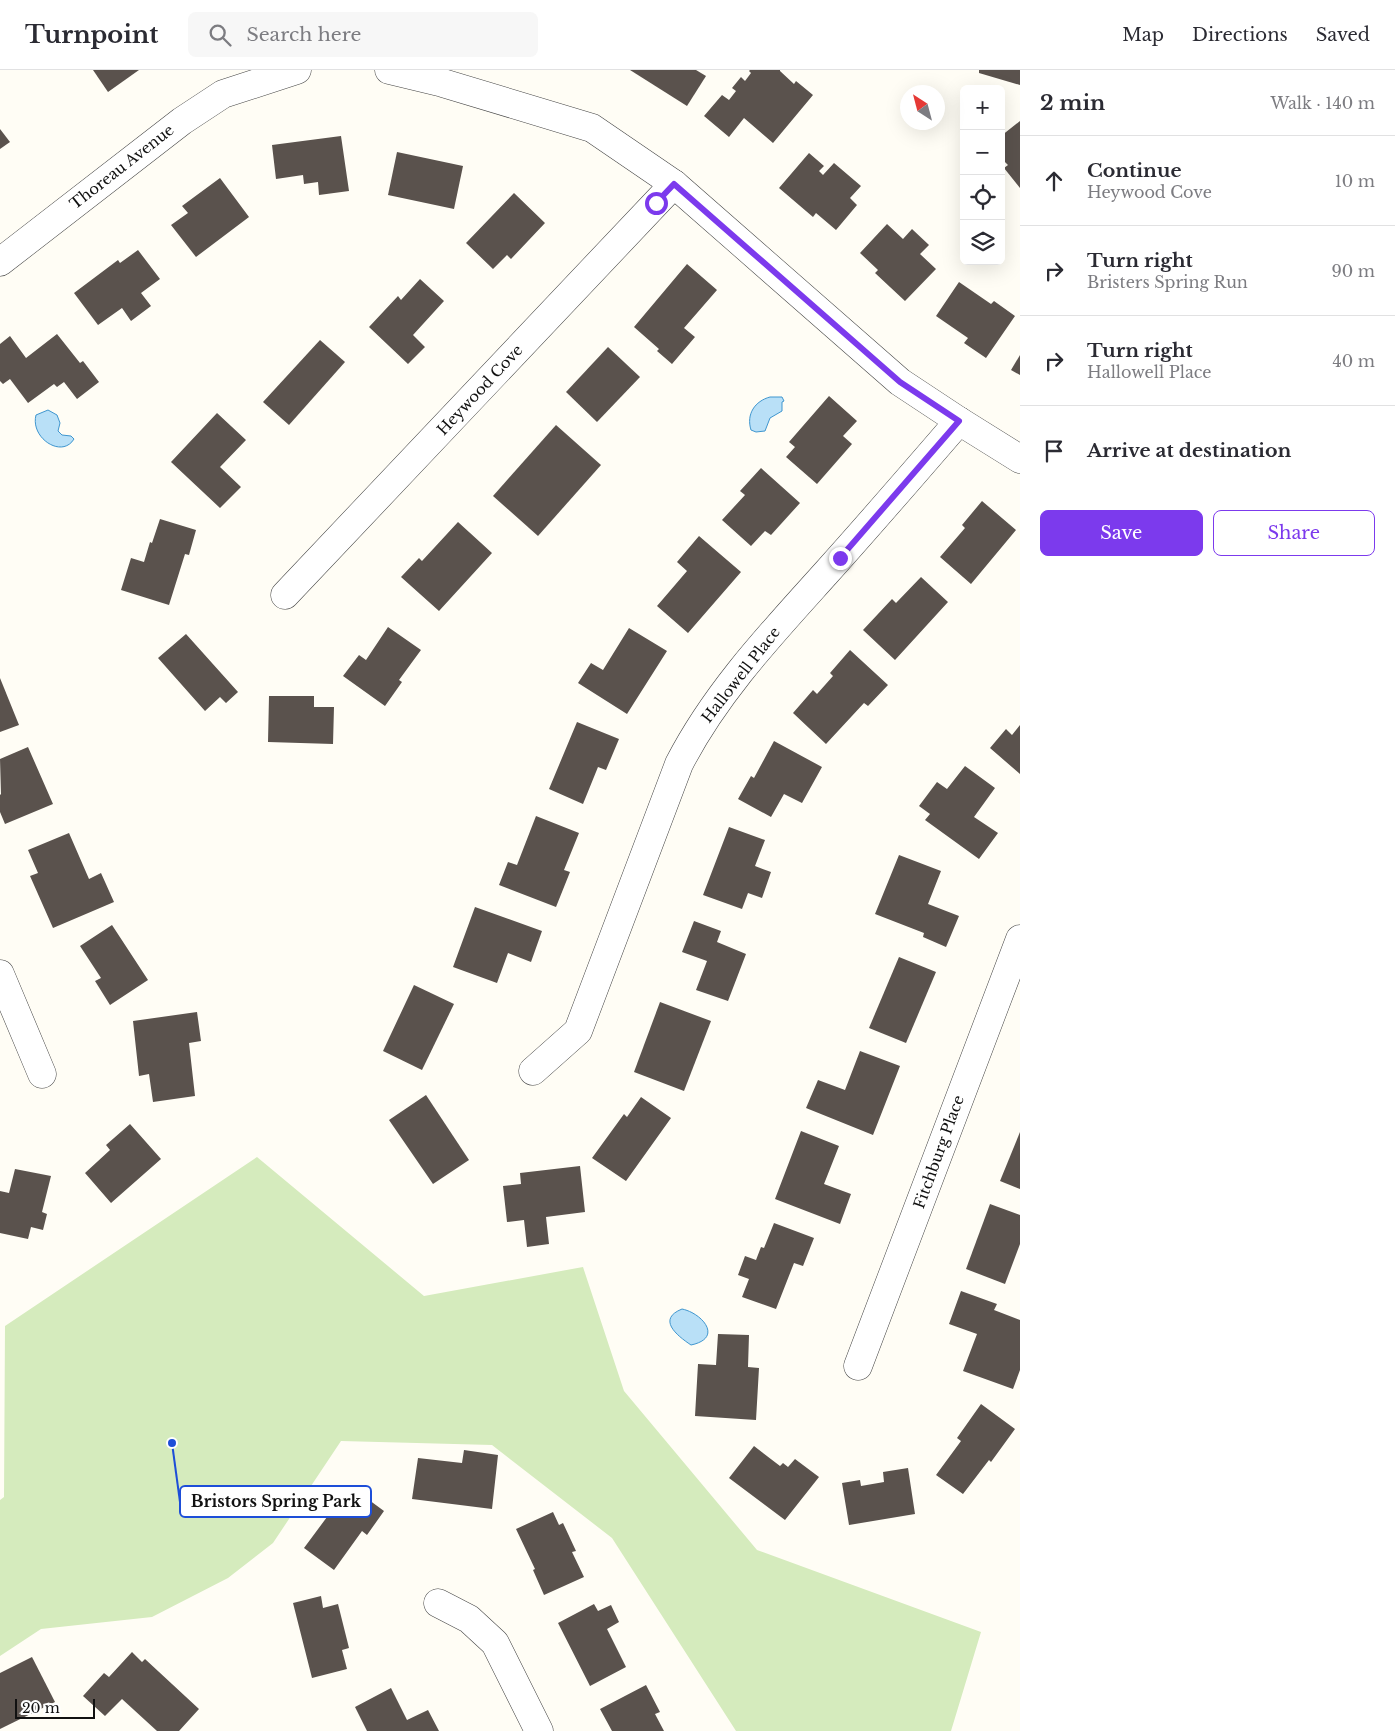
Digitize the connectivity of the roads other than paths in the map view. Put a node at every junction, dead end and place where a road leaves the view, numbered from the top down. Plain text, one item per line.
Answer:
1 (297, 70) edge
2 (389, 70) edge
3 (248, 77) edge
4 (471, 80) edge
5 (674, 184) junction
6 (0, 262) edge
7 (959, 421) junction
8 (1020, 459) edge
9 (285, 595) dead end
10 (1020, 939) edge
11 (0, 974) edge
12 (533, 1071) dead end
13 (42, 1074) dead end
14 (858, 1366) dead end
15 (438, 1603) dead end
16 (539, 1731) edge

1 - 3 street, Thoreau Avenue
2 - 4 street
3 - 6 street, Thoreau Avenue
4 - 5 street
5 - 7 street
5 - 9 street, Heywood Cove
7 - 8 street
7 - 12 street, Hallowell Place
10 - 14 street, Fitchburg Place
11 - 13 street
15 - 16 street

